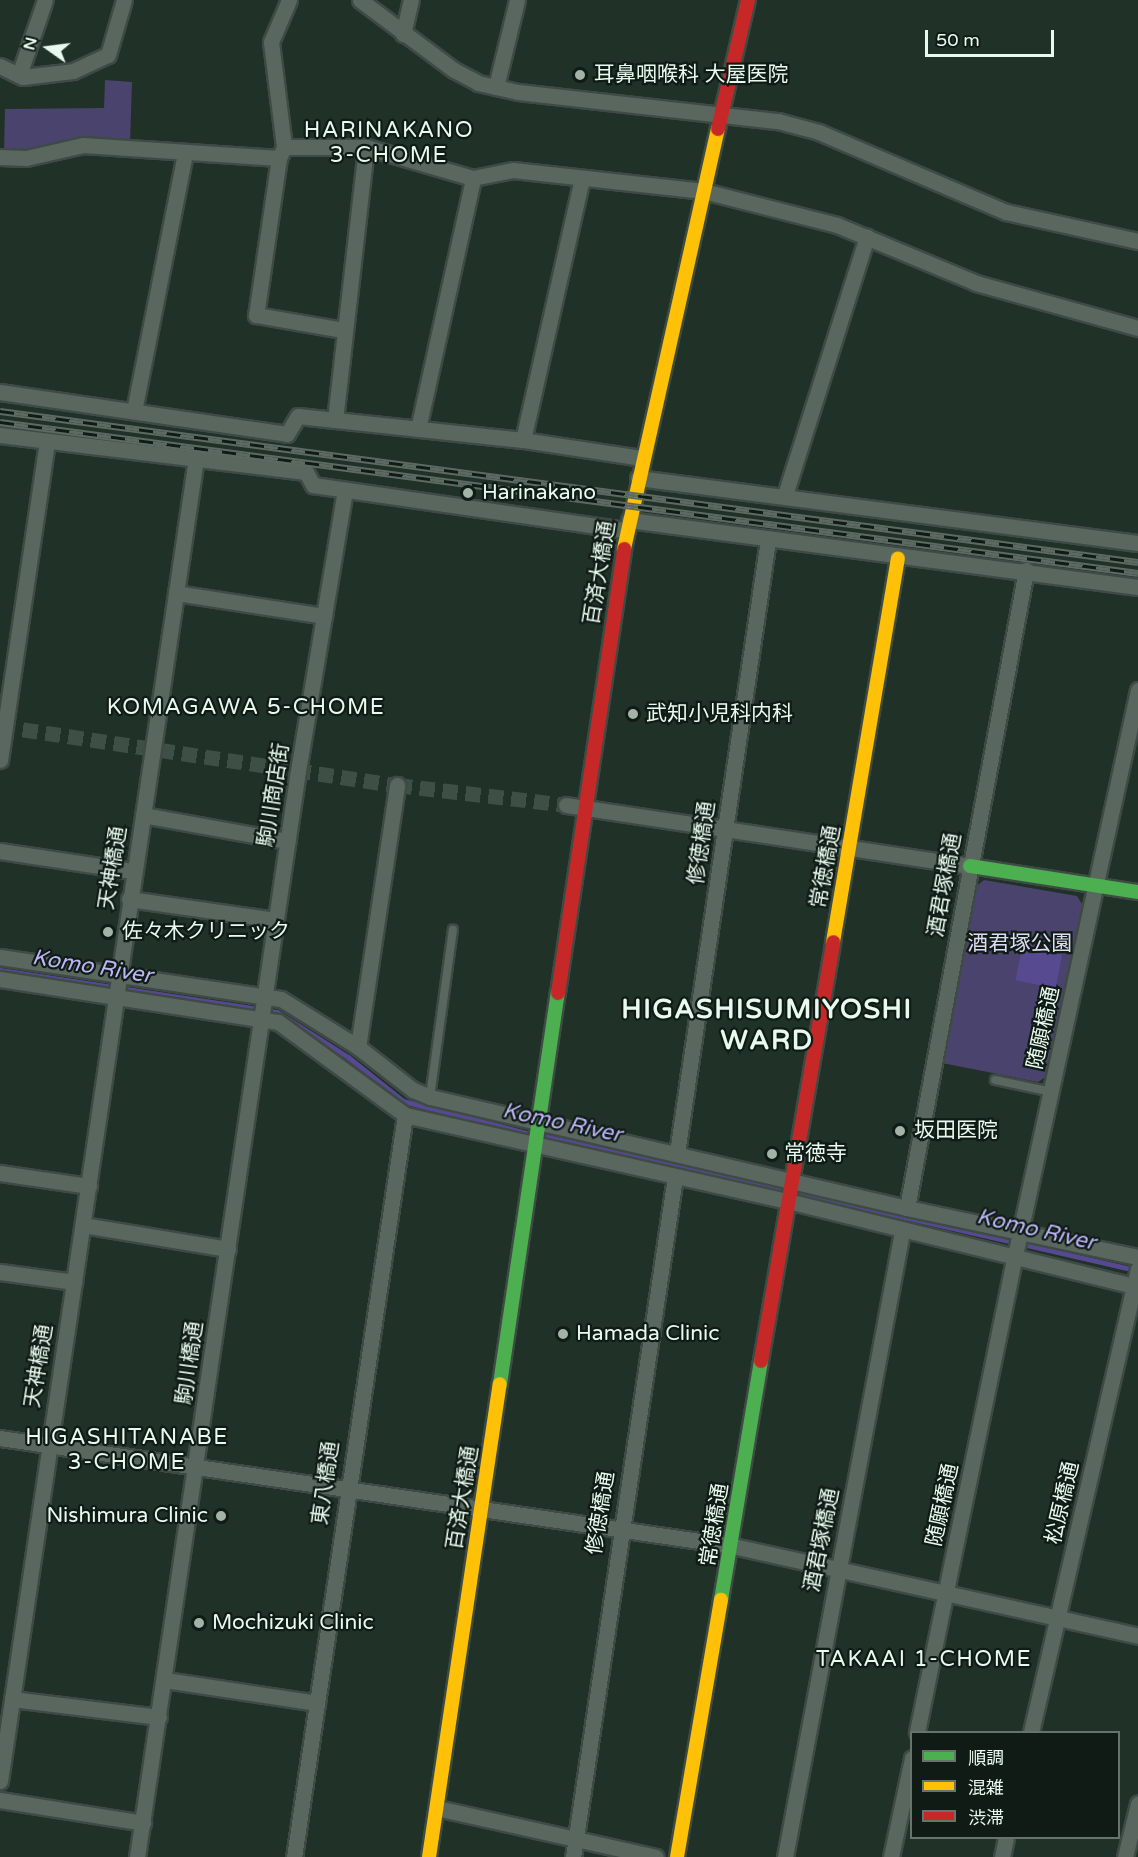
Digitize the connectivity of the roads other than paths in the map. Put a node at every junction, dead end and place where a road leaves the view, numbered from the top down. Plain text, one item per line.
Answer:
1 (45, 0) edge
2 (124, 0) edge
3 (289, 0) edge
4 (360, 0) edge
5 (411, 0) edge
6 (517, 0) edge
7 (748, 0) edge
8 (403, 34) junction
9 (0, 66) edge
10 (19, 75) junction
11 (496, 87) junction
12 (722, 114) junction
13 (366, 147) junction
14 (185, 153) junction
15 (282, 153) junction
16 (0, 156) edge
17 (473, 178) junction
18 (582, 179) junction
19 (704, 191) junction
20 (867, 237) junction
21 (1138, 241) edge
22 (1138, 328) edge
23 (343, 330) junction
24 (0, 392) edge
25 (134, 411) junction
26 (335, 420) junction
27 (418, 429) junction
28 (0, 435) edge
29 (523, 440) junction
30 (47, 441) junction
31 (642, 458) junction
32 (196, 459) junction
33 (638, 478) junction
34 (345, 490) junction
35 (785, 495) junction
36 (628, 525) junction
37 (768, 540) junction
38 (1138, 543) edge
39 (898, 558) junction
40 (1026, 570) junction
41 (178, 586) junction
42 (1138, 587) edge
43 (324, 616) junction
44 (1138, 690) edge
45 (0, 760) edge
46 (398, 784) dead end
47 (566, 805) tunnel mouth
48 (587, 808) junction
49 (143, 815) junction
50 (726, 829) junction
51 (288, 841) junction
52 (851, 848) junction
53 (0, 851) edge
54 (970, 866) junction
55 (133, 871) junction
56 (1097, 886) junction
57 (1138, 892) edge
58 (129, 899) junction
59 (276, 920) junction
60 (453, 930) dead end
61 (0, 957) edge
62 (118, 976) junction
63 (0, 979) edge
64 (117, 996) junction
65 (265, 998) junction
66 (263, 1019) junction
67 (358, 1047) junction
68 (994, 1080) dead end
69 (1052, 1092) junction
70 (430, 1097) junction
71 (405, 1115) junction
72 (540, 1123) junction
73 (537, 1146) junction
74 (677, 1153) junction
75 (0, 1173) edge
76 (675, 1176) junction
77 (793, 1181) junction
78 (89, 1186) junction
79 (788, 1200) junction
80 (907, 1208) junction
81 (83, 1225) junction
82 (902, 1232) junction
83 (1021, 1232) junction
84 (228, 1248) junction
85 (1016, 1254) junction
86 (1138, 1257) edge
87 (0, 1272) edge
88 (1136, 1281) edge
89 (74, 1282) junction
90 (0, 1438) edge
91 (48, 1445) junction
92 (196, 1467) junction
93 (346, 1490) junction
94 (482, 1510) junction
95 (620, 1529) junction
96 (733, 1546) junction
97 (838, 1569) junction
98 (946, 1592) junction
99 (1058, 1618) junction
100 (1138, 1636) edge
101 (165, 1680) junction
102 (12, 1699) junction
103 (317, 1703) junction
104 (159, 1717) junction
105 (917, 1731) edge
106 (1031, 1731) edge
107 (910, 1767) edge
108 (0, 1780) edge
109 (0, 1800) edge
110 (1138, 1804) edge
111 (437, 1808) junction
112 (142, 1823) junction
113 (576, 1838) junction
114 (1006, 1839) edge
115 (137, 1857) edge
116 (294, 1857) edge
117 (429, 1857) edge
118 (573, 1857) edge
119 (656, 1857) edge
120 (677, 1857) edge
121 (784, 1857) edge
122 (891, 1857) edge
123 (1002, 1857) edge
124 (1125, 1857) edge

1 - 10 street
2 - 10 street
3 - 15 street
4 - 8 street
5 - 8 street
6 - 11 street
7 - 12 street, 百済大橋通
8 - 11 street
9 - 10 street
11 - 12 street
12 - 19 street, 百済大橋通
12 - 21 street
13 - 15 street
13 - 17 street
13 - 23 street
14 - 15 street
14 - 16 street
14 - 25 street
15 - 23 street
17 - 18 street
17 - 27 street
18 - 19 street
18 - 29 street
19 - 20 street
19 - 31 street, 百済大橋通
20 - 22 street
20 - 35 street
23 - 26 street
24 - 25 street
25 - 26 street
26 - 27 street
27 - 29 street
28 - 30 street
29 - 31 street
30 - 32 street
30 - 45 street
31 - 33 street, 百済大橋通
32 - 34 street
32 - 41 street, 天神橋通
33 - 35 street
33 - 36 street, 百済大橋通
34 - 36 street
34 - 43 street, 駒川商店街
35 - 38 street
36 - 37 street
36 - 48 street, 百済大橋通
37 - 39 street
37 - 50 street, 修徳橋通
39 - 40 street
39 - 52 street, 常徳橋通
40 - 42 street
40 - 54 street, 酒君塚橋通
41 - 43 street
41 - 49 street, 天神橋通
43 - 51 street, 駒川商店街
44 - 56 street, 随願橋通
46 - 67 street
47 - 48 street
48 - 50 street
48 - 72 street, 百済大橋通
49 - 51 street
49 - 55 street, 天神橋通
50 - 52 street
50 - 74 street, 修徳橋通
51 - 59 street, 駒川商店街
52 - 54 street
52 - 77 street, 常徳橋通
53 - 55 street
54 - 56 street
54 - 80 street, 酒君塚橋通
55 - 58 street, 天神橋通
56 - 57 street
56 - 69 street, 随願橋通
58 - 59 street
58 - 62 street, 天神橋通
59 - 65 street, 駒川商店街
60 - 70 lane
61 - 62 street
62 - 64 street, 天神橋通
62 - 65 street
63 - 64 street
64 - 66 street
64 - 78 street, 天神橋通
65 - 66 street, 駒川商店街
65 - 67 street
66 - 71 street
66 - 84 street, 駒川橋通
67 - 70 street
68 - 69 lane
69 - 83 street, 随願橋通
70 - 72 street
71 - 73 street
71 - 93 street, 東八橋通
72 - 73 street, 百済大橋通
72 - 74 street
73 - 76 street
73 - 94 street, 百済大橋通
74 - 77 street
75 - 78 street
76 - 79 street
76 - 95 street, 修徳橋通
77 - 79 street, 常徳橋通
77 - 80 street
78 - 81 street, 天神橋通
79 - 82 street
79 - 96 street, 常徳橋通
80 - 83 street
81 - 84 street
81 - 89 street, 天神橋通
82 - 85 street
82 - 97 street, 酒君塚橋通
83 - 85 street, 随願橋通
83 - 86 street
84 - 92 street, 駒川橋通
85 - 88 street
85 - 98 street, 随願橋通
87 - 89 street
88 - 99 street, 松原橋通
89 - 91 street, 天神橋通
90 - 91 street
91 - 92 street
91 - 102 street, 天神橋通
92 - 93 street
92 - 101 street, 駒川橋通
93 - 94 street
93 - 103 street, 東八橋通
94 - 95 street
94 - 111 street, 百済大橋通
95 - 96 street
95 - 113 street, 修徳橋通
96 - 97 street
96 - 120 street, 常徳橋通
97 - 98 street
97 - 121 street, 酒君塚橋通
98 - 99 street
98 - 105 street, 随願橋通
99 - 100 street
99 - 106 street, 松原橋通
101 - 103 street
101 - 104 street, 駒川橋通
102 - 104 street
102 - 108 street, 天神橋通
103 - 116 street, 東八橋通
104 - 112 street, 駒川橋通
107 - 122 street
109 - 112 street
110 - 124 street
111 - 113 street
111 - 117 street, 百済大橋通
112 - 115 street, 駒川橋通
113 - 118 street, 修徳橋通
113 - 119 street
114 - 123 street

